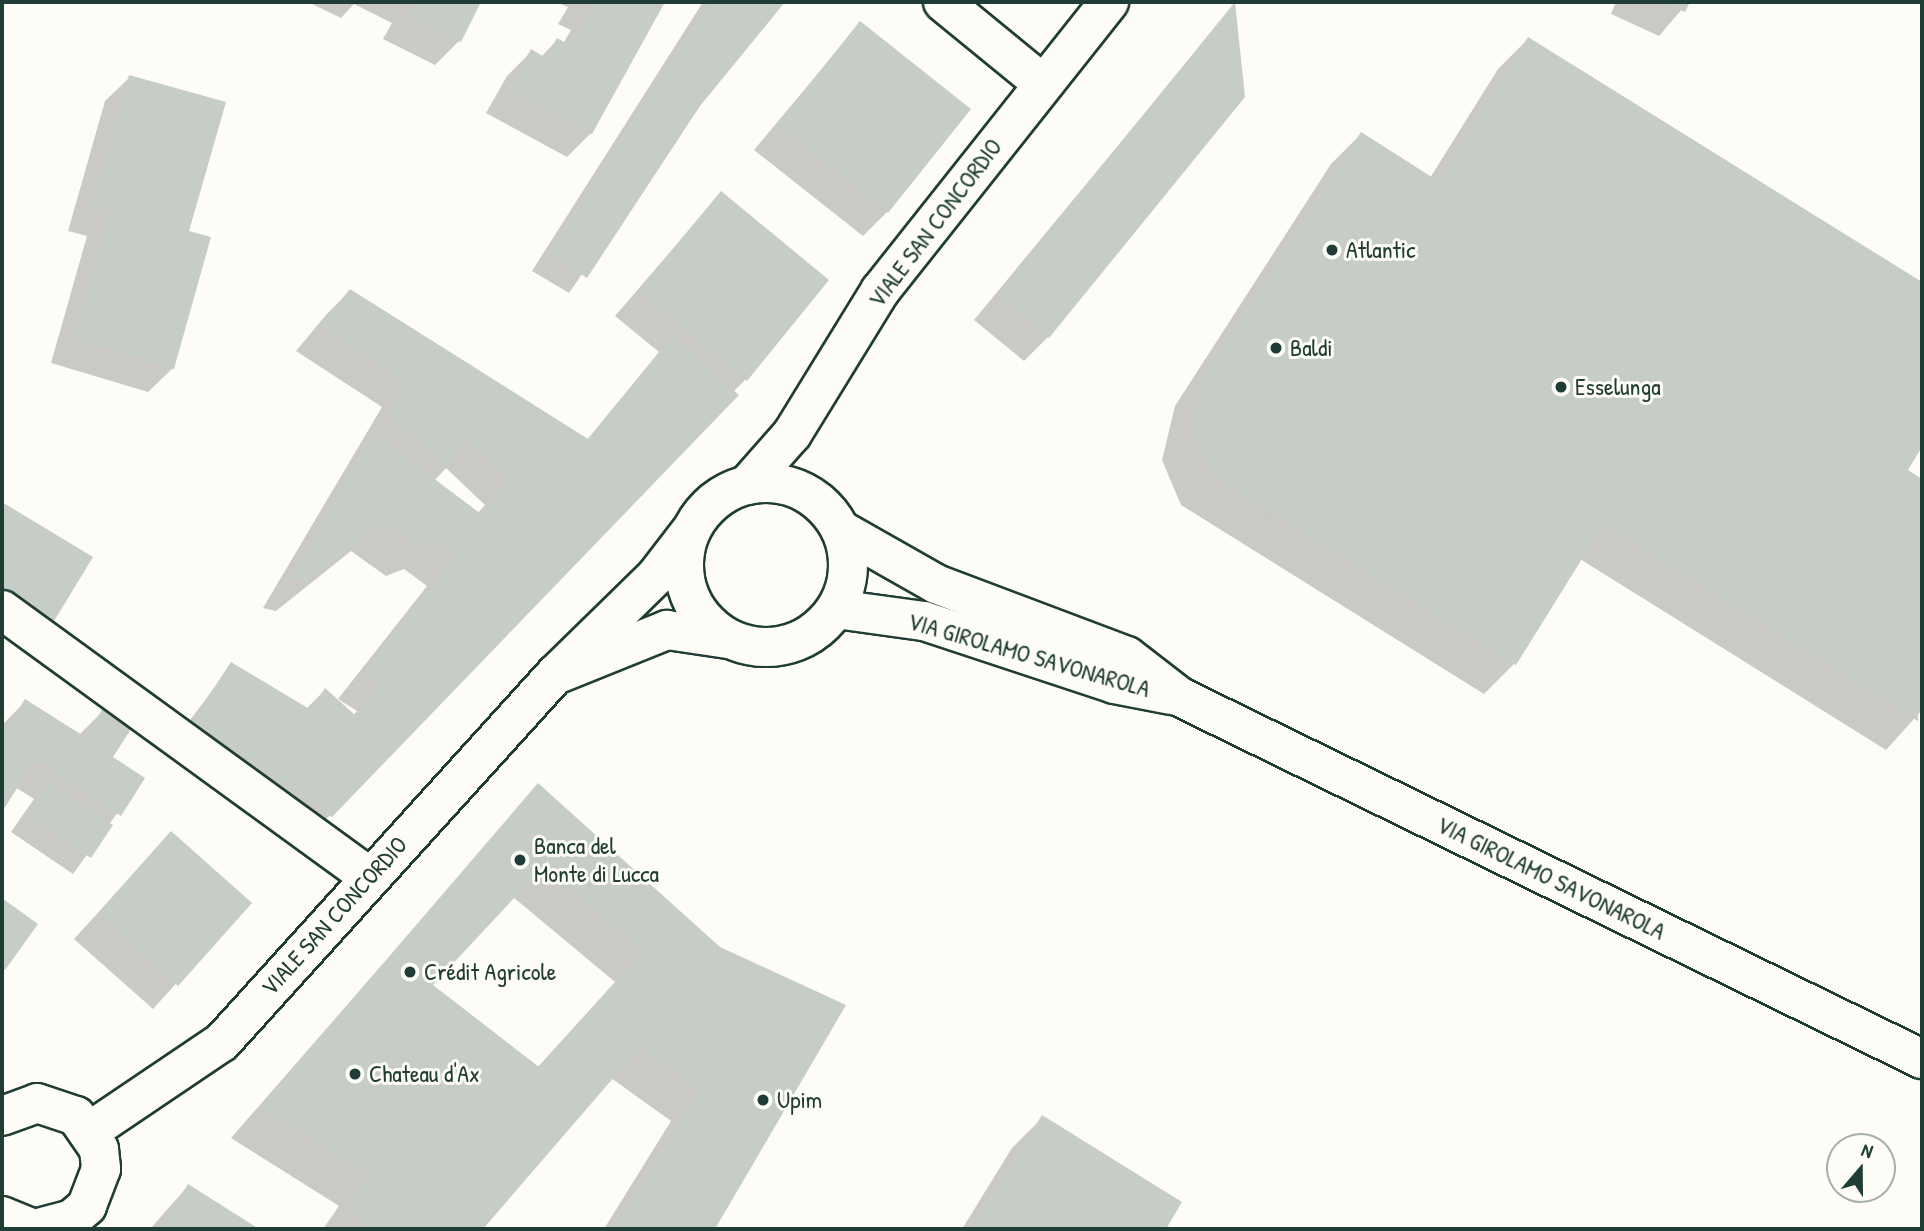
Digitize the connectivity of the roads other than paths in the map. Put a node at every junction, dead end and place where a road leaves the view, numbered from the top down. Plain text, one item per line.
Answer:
1 (943, 2) edge
2 (1109, 2) edge
3 (1042, 83) junction
4 (747, 485) junction
5 (692, 528) junction
6 (841, 530) junction
7 (2, 610) edge
8 (836, 610) junction
9 (731, 640) junction
10 (555, 675) junction
11 (1180, 697) junction
12 (370, 877) junction
13 (1922, 1059) edge
14 (2, 1116) edge
15 (90, 1131) junction
16 (9, 1223) edge

1 - 3 street
2 - 3 street, VIALE SAN CONCORDIO
3 - 4 street, VIALE SAN CONCORDIO
4 - 5 street, VIALE SAN CONCORDIO
4 - 6 street
5 - 9 street
5 - 10 street, VIALE SAN CONCORDIO
6 - 8 street
6 - 11 street, VIA GIROLAMO SAVONAROLA
7 - 12 street
8 - 9 street, VIALE SAN CONCORDIO
8 - 11 street, VIA GIROLAMO SAVONAROLA
9 - 10 street, VIALE SAN CONCORDIO
10 - 12 street, VIALE SAN CONCORDIO
11 - 13 street, VIA GIROLAMO SAVONAROLA
12 - 15 street, VIALE SAN CONCORDIO
14 - 15 street
15 - 16 street

